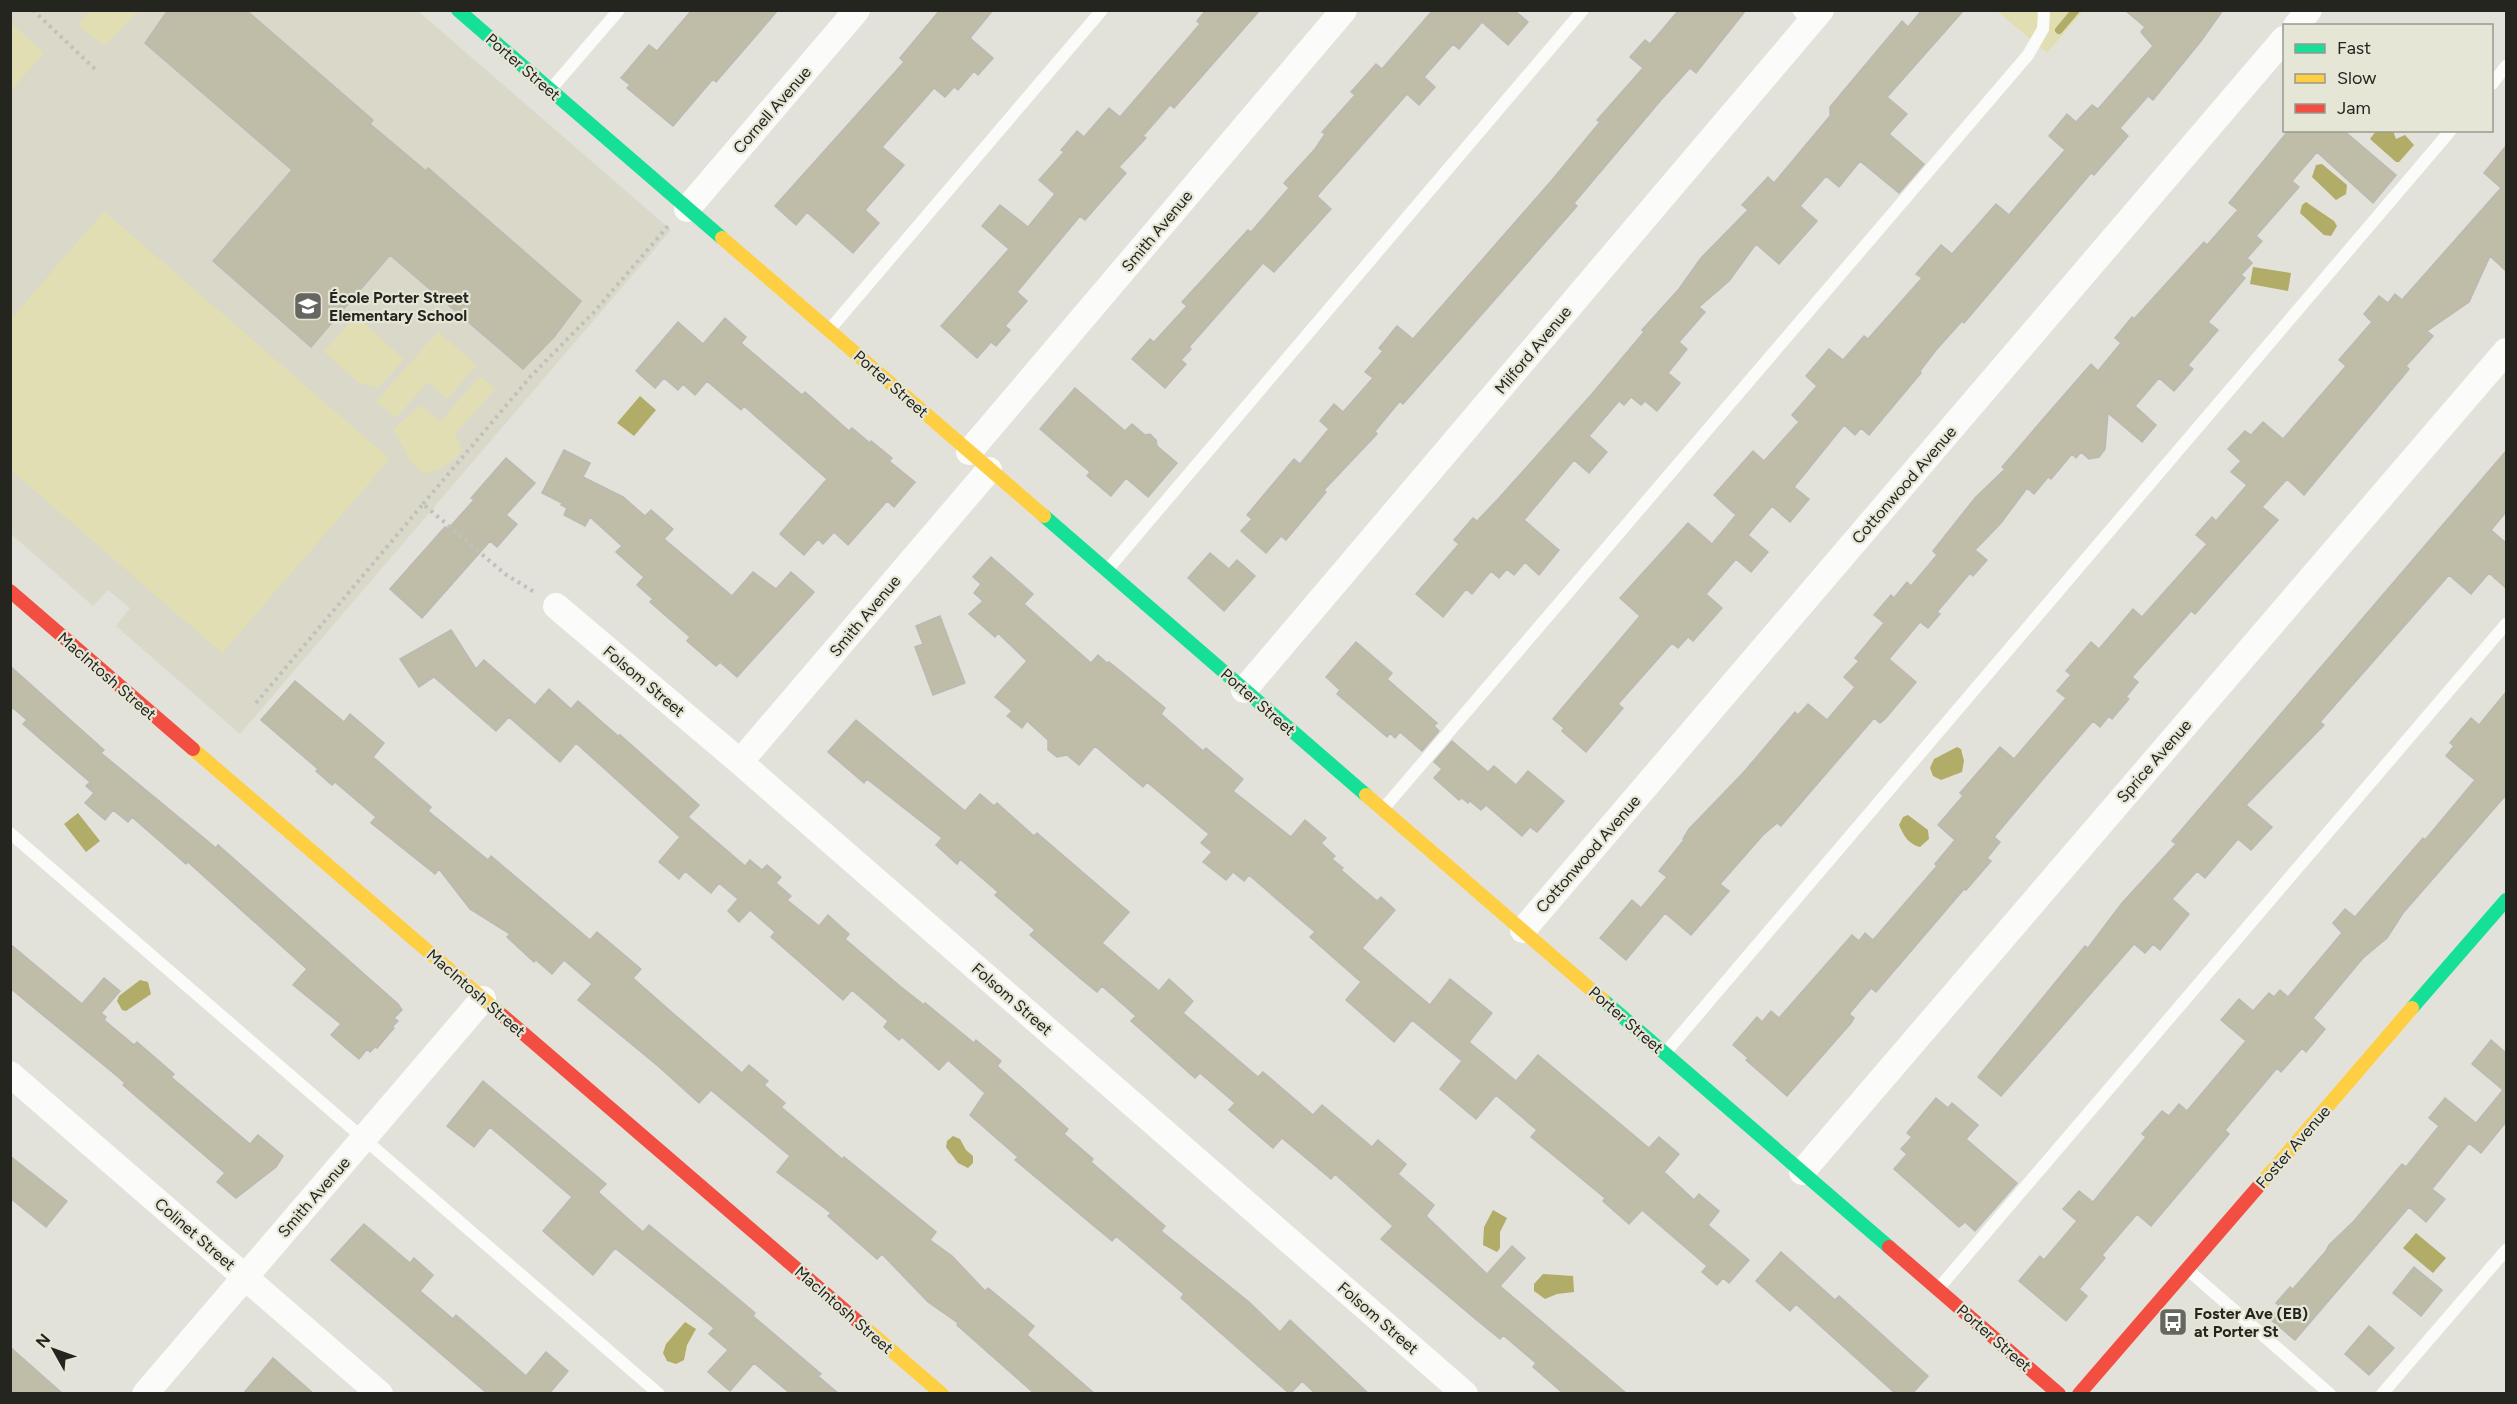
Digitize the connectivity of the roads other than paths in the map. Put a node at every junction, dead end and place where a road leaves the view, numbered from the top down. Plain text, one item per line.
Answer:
1 (458, 10) edge
2 (619, 10) edge
3 (857, 10) edge
4 (1102, 10) edge
5 (1344, 10) edge
6 (1583, 10) edge
7 (2044, 10) edge
8 (2309, 10) edge
9 (1809, 16) edge
10 (2298, 24) edge
11 (2283, 40) edge
12 (2506, 66) edge
13 (2493, 83) edge
14 (550, 90) junction
15 (2449, 132) edge
16 (686, 208) junction
17 (829, 331) junction
18 (2506, 351) edge
19 (969, 452) junction
20 (989, 470) junction
21 (1107, 571) junction
22 (10, 591) edge
23 (556, 606) road end
24 (2506, 624) edge
25 (1245, 690) junction
26 (740, 762) junction
27 (1383, 809) junction
28 (10, 833) edge
29 (2506, 900) edge
30 (1523, 930) junction
31 (483, 999) junction
32 (1665, 1054) junction
33 (10, 1074) edge
34 (363, 1139) junction
35 (1802, 1172) junction
36 (2506, 1250) edge
37 (2188, 1270) junction
38 (245, 1277) junction
39 (1938, 1289) junction
40 (145, 1394) edge
41 (380, 1394) edge
42 (659, 1394) edge
43 (942, 1394) edge
44 (1465, 1394) edge
45 (2059, 1394) edge
46 (2079, 1394) edge
47 (2330, 1394) edge
48 (2382, 1394) edge

1 - 14 street, Porter Street
2 - 14 lane
3 - 16 street, Cornell Avenue
4 - 17 lane
5 - 19 street, Smith Avenue
6 - 21 lane
7 - 27 lane
8 - 10 street
9 - 25 street, Milford Avenue
11 - 30 street, Cottonwood Avenue
12 - 13 lane
14 - 16 street, Porter Street
15 - 32 lane
16 - 17 street, Porter Street
17 - 19 street, Porter Street
18 - 35 street, Sprice Avenue
19 - 20 street, Porter Street
20 - 21 street, Porter Street
20 - 26 street, Smith Avenue
21 - 25 street, Porter Street
22 - 31 street, MacIntosh Street
23 - 26 street, Folsom Street
24 - 39 lane
25 - 27 street, Porter Street
26 - 44 street, Folsom Street
27 - 30 street, Porter Street
28 - 34 lane
29 - 37 street, Foster Avenue
30 - 32 street, Porter Street
31 - 34 street, Smith Avenue
31 - 43 street, MacIntosh Street
32 - 35 street, Porter Street
33 - 38 street, Colinet Street
34 - 38 street, Smith Avenue
34 - 42 lane
35 - 39 street, Porter Street
36 - 48 lane
37 - 46 street, Foster Avenue
37 - 47 lane
38 - 40 street, Smith Avenue
38 - 41 street, Colinet Street
39 - 45 street, Porter Street

